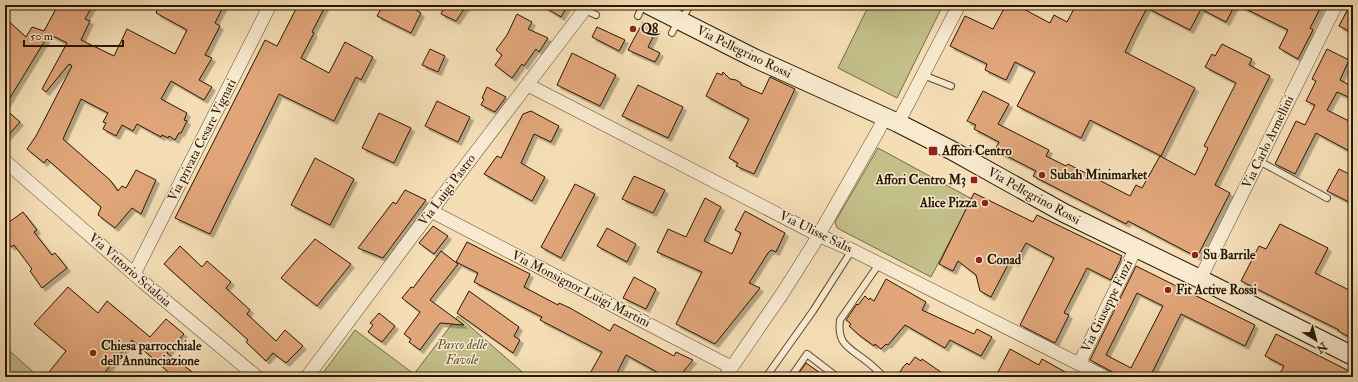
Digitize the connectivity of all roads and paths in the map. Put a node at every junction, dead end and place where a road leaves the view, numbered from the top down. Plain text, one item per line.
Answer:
1 (270, 5) edge
2 (643, 5) edge
3 (690, 5) edge
4 (958, 5) edge
5 (1336, 5) edge
6 (590, 10) edge
7 (643, 10) edge
8 (677, 24) junction
9 (924, 75) junction
10 (528, 85) junction
11 (951, 86) dead end
12 (892, 120) junction
13 (5, 161) edge
14 (1259, 161) junction
15 (1327, 198) dead end
16 (431, 211) junction
17 (818, 235) junction
18 (1136, 248) junction
19 (852, 250) junction
20 (879, 264) junction
21 (134, 274) junction
22 (1200, 279) junction
23 (1353, 356) edge
24 (1079, 364) junction
25 (728, 372) edge
26 (257, 377) edge
27 (307, 377) edge
28 (766, 377) edge
29 (790, 377) edge
30 (837, 377) edge
31 (884, 377) edge
32 (1105, 377) edge

1 - 21 street, Via privata Cesare Vignati
2 - 7 lane
3 - 8 lane
4 - 9 street
5 - 14 street, Via Carlo Armellini
6 - 10 street, Via Luigi Pastro
7 - 8 main road, Via Pellegrino Rossi
8 - 12 main road, Via Pellegrino Rossi
9 - 11 lane
9 - 12 street
10 - 16 street, Via Luigi Pastro
10 - 17 street, Via Ulisse Salis
12 - 17 street
12 - 18 main road, Via Pellegrino Rossi
13 - 21 street, Via Vittorio Scialoia
14 - 15 lane
14 - 22 street, Via Carlo Armellini
16 - 25 street, Via Monsignor Luigi Martini
16 - 27 street, Via Luigi Pastro
17 - 19 street, Via Ulisse Salis
17 - 25 street
18 - 22 main road, Via Pellegrino Rossi
18 - 24 street, Via Giuseppe Finzi
19 - 20 street, Via Ulisse Salis
19 - 28 lane
20 - 24 street, Via Ulisse Salis
20 - 31 lane
21 - 26 street, Via Vittorio Scialoia
22 - 23 main road, Via Pellegrino Rossi
24 - 32 street, Via Ulisse Salis
29 - 30 lane

